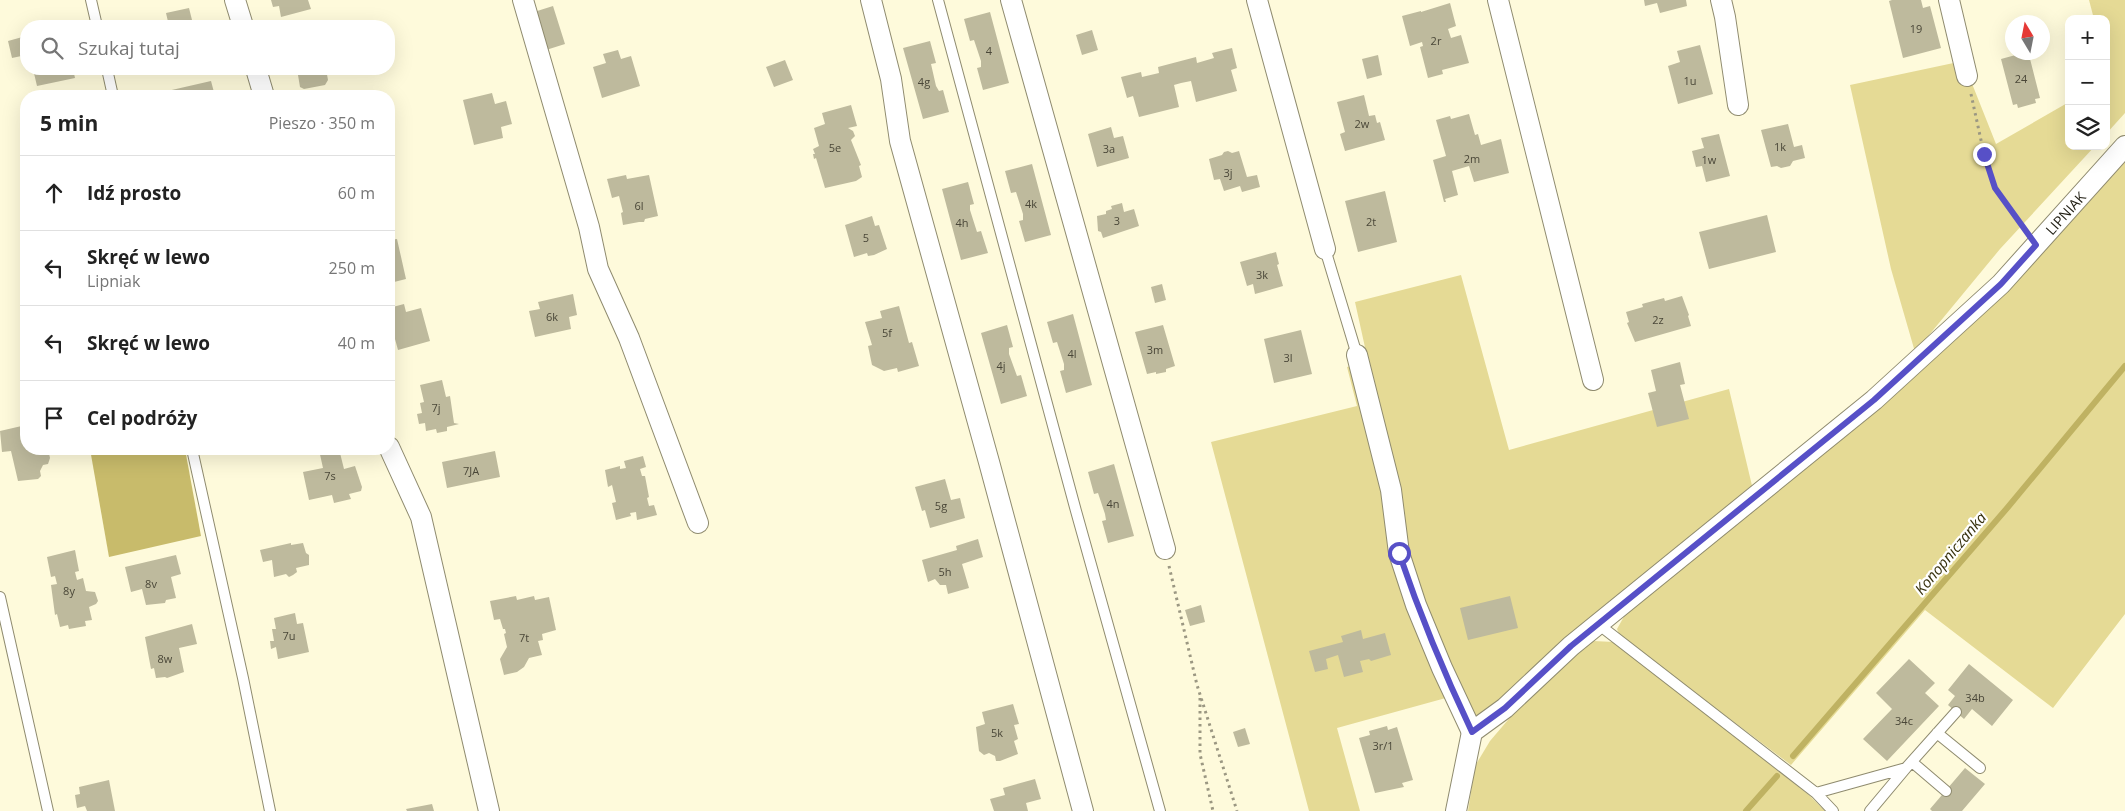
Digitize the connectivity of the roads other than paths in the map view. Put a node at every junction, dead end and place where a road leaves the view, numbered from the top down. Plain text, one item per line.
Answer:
1 (92, 0) edge
2 (234, 0) edge
3 (523, 0) edge
4 (872, 0) edge
5 (938, 0) edge
6 (1011, 0) edge
7 (1257, 0) edge
8 (1498, 0) edge
9 (1720, 0) edge
10 (1949, 0) edge
11 (96, 20) edge
12 (240, 20) edge
13 (108, 75) edge
14 (258, 75) edge
15 (1967, 76) road end
16 (112, 90) edge
17 (262, 90) edge
18 (1738, 105) dead end
19 (2125, 146) edge
20 (1325, 249) joint
21 (1357, 355) joint
22 (1593, 380) dead end
23 (193, 455) edge
24 (392, 455) edge
25 (698, 522) dead end
26 (1165, 549) road end
27 (0, 597) edge
28 (1598, 624) junction
29 (1956, 712) dead end
30 (1472, 732) junction
31 (1937, 733) junction
32 (1909, 765) junction
33 (1980, 768) dead end
34 (1946, 791) dead end
35 (1816, 793) junction
36 (48, 811) edge
37 (270, 811) edge
38 (488, 811) edge
39 (1083, 811) edge
40 (1160, 811) edge
41 (1456, 811) edge
42 (1833, 811) edge
43 (1870, 811) edge

1 - 11 lane
2 - 12 street
3 - 25 street
4 - 39 street
5 - 40 lane
6 - 26 street
7 - 20 street
8 - 22 street
9 - 18 street
10 - 15 street
13 - 16 lane
14 - 17 street
19 - 28 street, LIPNIAK
20 - 21 lane
21 - 30 street
23 - 37 lane
24 - 38 street
27 - 36 lane
28 - 30 street, LIPNIAK
28 - 35 lane
29 - 31 lane
30 - 41 street
31 - 32 lane
31 - 33 lane
32 - 34 lane
32 - 35 lane
32 - 43 lane
35 - 42 lane

